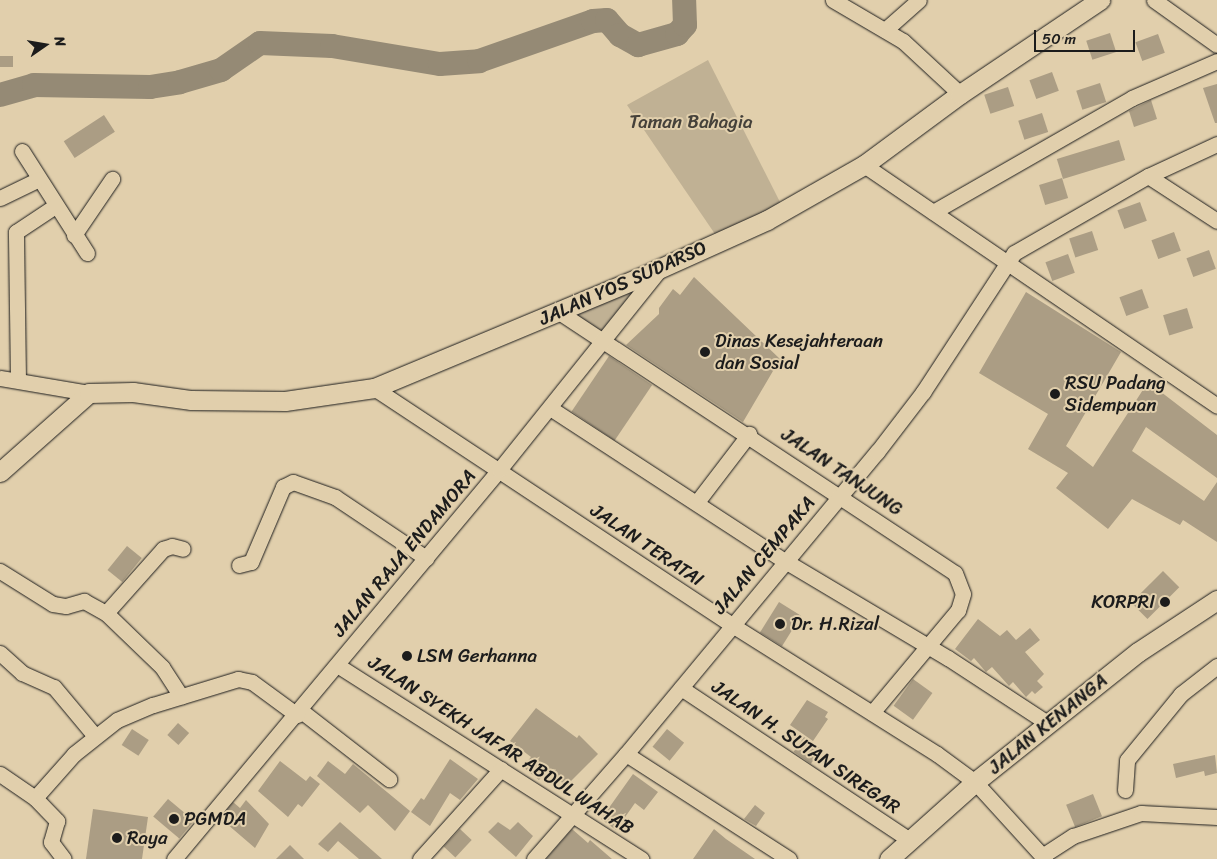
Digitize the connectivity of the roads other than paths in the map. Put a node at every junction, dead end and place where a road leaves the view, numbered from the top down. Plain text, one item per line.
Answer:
1 (833, 0) edge
2 (918, 0) edge
3 (1100, 0) edge
4 (1154, 0) edge
5 (885, 30) junction
6 (1217, 45) edge
7 (1217, 61) edge
8 (960, 94) junction
9 (1217, 144) edge
10 (22, 151) dead end
11 (864, 165) junction
12 (1148, 176) junction
13 (39, 179) junction
14 (112, 179) dead end
15 (0, 198) edge
16 (55, 206) junction
17 (933, 212) junction
18 (1217, 221) edge
19 (74, 235) junction
20 (87, 253) dead end
21 (1006, 262) junction
22 (660, 269) junction
23 (558, 312) junction
24 (603, 340) junction
25 (0, 378) edge
26 (18, 380) junction
27 (374, 388) junction
28 (89, 393) junction
29 (1217, 406) edge
30 (550, 408) junction
31 (749, 434) junction
32 (499, 470) junction
33 (0, 472) edge
34 (840, 496) junction
35 (697, 502) junction
36 (183, 549) dead end
37 (426, 558) junction
38 (785, 561) junction
39 (240, 565) dead end
40 (0, 571) edge
41 (1215, 605) edge
42 (106, 613) junction
43 (732, 625) junction
44 (927, 647) junction
45 (0, 652) edge
46 (337, 665) junction
47 (1217, 666) edge
48 (680, 688) junction
49 (181, 696) junction
50 (298, 713) junction
51 (872, 713) junction
52 (1049, 724) junction
53 (95, 736) junction
54 (626, 754) junction
55 (501, 769) junction
56 (0, 774) edge
57 (389, 779) dead end
58 (975, 782) junction
59 (1125, 790) dead end
60 (35, 798) junction
61 (573, 815) junction
62 (1217, 817) edge
63 (910, 840) junction
64 (180, 856) edge
65 (1038, 856) edge
66 (64, 859) edge
67 (420, 859) edge
68 (534, 859) edge
69 (642, 859) edge
70 (789, 859) edge
71 (889, 859) edge

1 - 5 street
2 - 5 street
3 - 8 street, JALAN YOS SUDARSO
4 - 6 street
5 - 8 street
7 - 17 street
8 - 11 street, JALAN YOS SUDARSO
9 - 12 street, JALAN CEMPAKA
10 - 13 street
11 - 17 street
11 - 22 street, JALAN YOS SUDARSO
12 - 18 street
12 - 21 street, JALAN CEMPAKA
13 - 15 street
13 - 16 street
14 - 19 street
16 - 19 street
16 - 26 street
17 - 21 street
19 - 20 street
21 - 29 street
21 - 34 street, JALAN CEMPAKA
22 - 23 street, JALAN YOS SUDARSO
22 - 24 street, JALAN RAJA ENDAMORA
23 - 24 street, JALAN TANJUNG
23 - 27 street, JALAN YOS SUDARSO
24 - 30 street, JALAN RAJA ENDAMORA
24 - 31 street, JALAN TANJUNG
25 - 26 street
26 - 28 street
27 - 28 street, JALAN YOS SUDARSO
27 - 32 street, JALAN TERATAI
28 - 33 street
30 - 32 street, JALAN RAJA ENDAMORA
30 - 35 street
31 - 34 street, JALAN TANJUNG
31 - 35 street
32 - 37 street, JALAN RAJA ENDAMORA
32 - 43 street, JALAN TERATAI
34 - 38 street, JALAN CEMPAKA
34 - 44 street, JALAN TANJUNG
35 - 38 street
36 - 42 street
37 - 39 street
37 - 46 street, JALAN RAJA ENDAMORA
38 - 43 street, JALAN CEMPAKA
38 - 44 street
40 - 42 street
41 - 52 street, JALAN KENANGA
42 - 49 street
43 - 48 street, JALAN CEMPAKA
43 - 51 street, JALAN TERATAI
44 - 51 street, JALAN TANJUNG
44 - 52 street
45 - 53 street
46 - 50 street, JALAN RAJA ENDAMORA
46 - 55 street, JALAN SYEKH JAFAR ABDUL WAHAB
47 - 59 street
48 - 54 street, JALAN CEMPAKA
48 - 63 street, JALAN H. SUTAN SIREGAR
49 - 50 street
49 - 53 street
50 - 57 street
50 - 64 street, JALAN RAJA ENDAMORA
51 - 58 street, JALAN TERATAI
52 - 58 street, JALAN KENANGA
53 - 60 street
54 - 61 street, JALAN CEMPAKA
54 - 70 street
55 - 61 street, JALAN SYEKH JAFAR ABDUL WAHAB
55 - 67 street
56 - 60 street
58 - 63 street, JALAN KENANGA
58 - 65 street, JALAN TERATAI
60 - 66 street
61 - 68 street, JALAN CEMPAKA
61 - 69 street, JALAN SYEKH JAFAR ABDUL WAHAB
62 - 65 street
63 - 71 street, JALAN KENANGA

